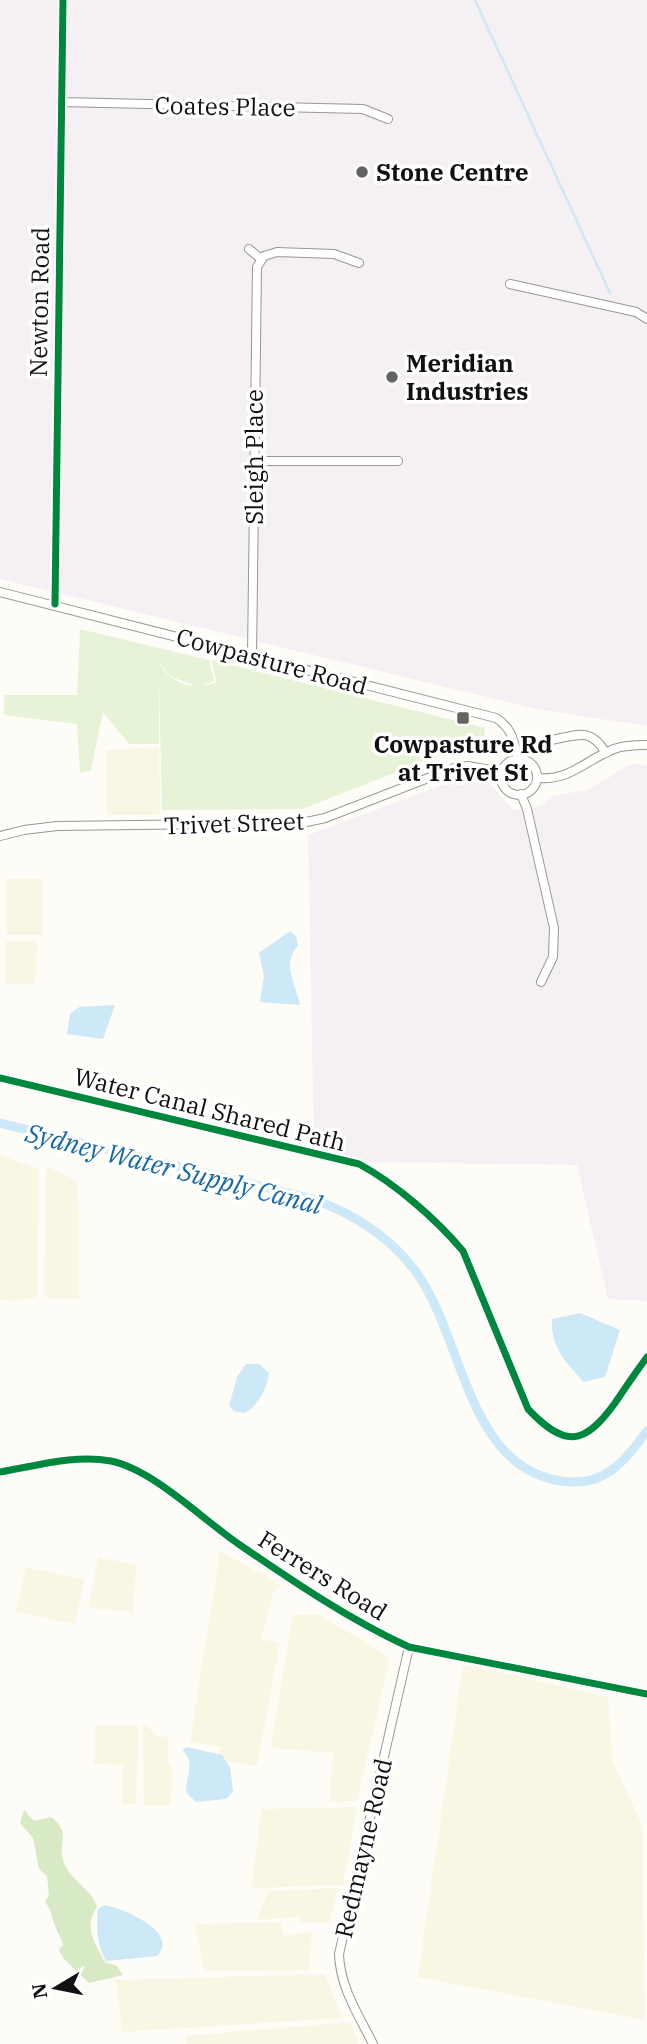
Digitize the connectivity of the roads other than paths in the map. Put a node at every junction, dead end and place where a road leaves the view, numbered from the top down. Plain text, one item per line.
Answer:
1 (63, 0) edge
2 (61, 102) junction
3 (388, 119) dead end
4 (250, 249) dead end
5 (261, 259) junction
6 (359, 263) dead end
7 (510, 284) dead end
8 (647, 319) edge
9 (254, 461) junction
10 (398, 461) dead end
11 (0, 592) edge
12 (55, 604) junction
13 (252, 656) junction
14 (551, 740) dead end
15 (647, 745) edge
16 (606, 754) junction
17 (518, 759) junction
18 (502, 772) junction
19 (537, 778) junction
20 (521, 794) junction
21 (0, 836) edge
22 (541, 982) dead end
23 (0, 1472) edge
24 (409, 1647) junction
25 (647, 1694) edge
26 (373, 2044) edge

1 - 2 street, Newton Road
2 - 3 street, Coates Place
2 - 12 street, Newton Road
4 - 5 street
5 - 6 street
5 - 9 street, Sleigh Place
7 - 8 street
9 - 10 street
9 - 13 street, Sleigh Place
11 - 12 street, Cowpasture Road
12 - 13 street, Cowpasture Road
13 - 17 street, Cowpasture Road
14 - 16 street
15 - 16 street
16 - 19 street
17 - 18 street
17 - 19 street
18 - 20 street
18 - 21 street, Trivet Street
19 - 20 street
20 - 22 street
23 - 24 street, Ferrers Road
24 - 25 street, Ferrers Road
24 - 26 street, Redmayne Road

